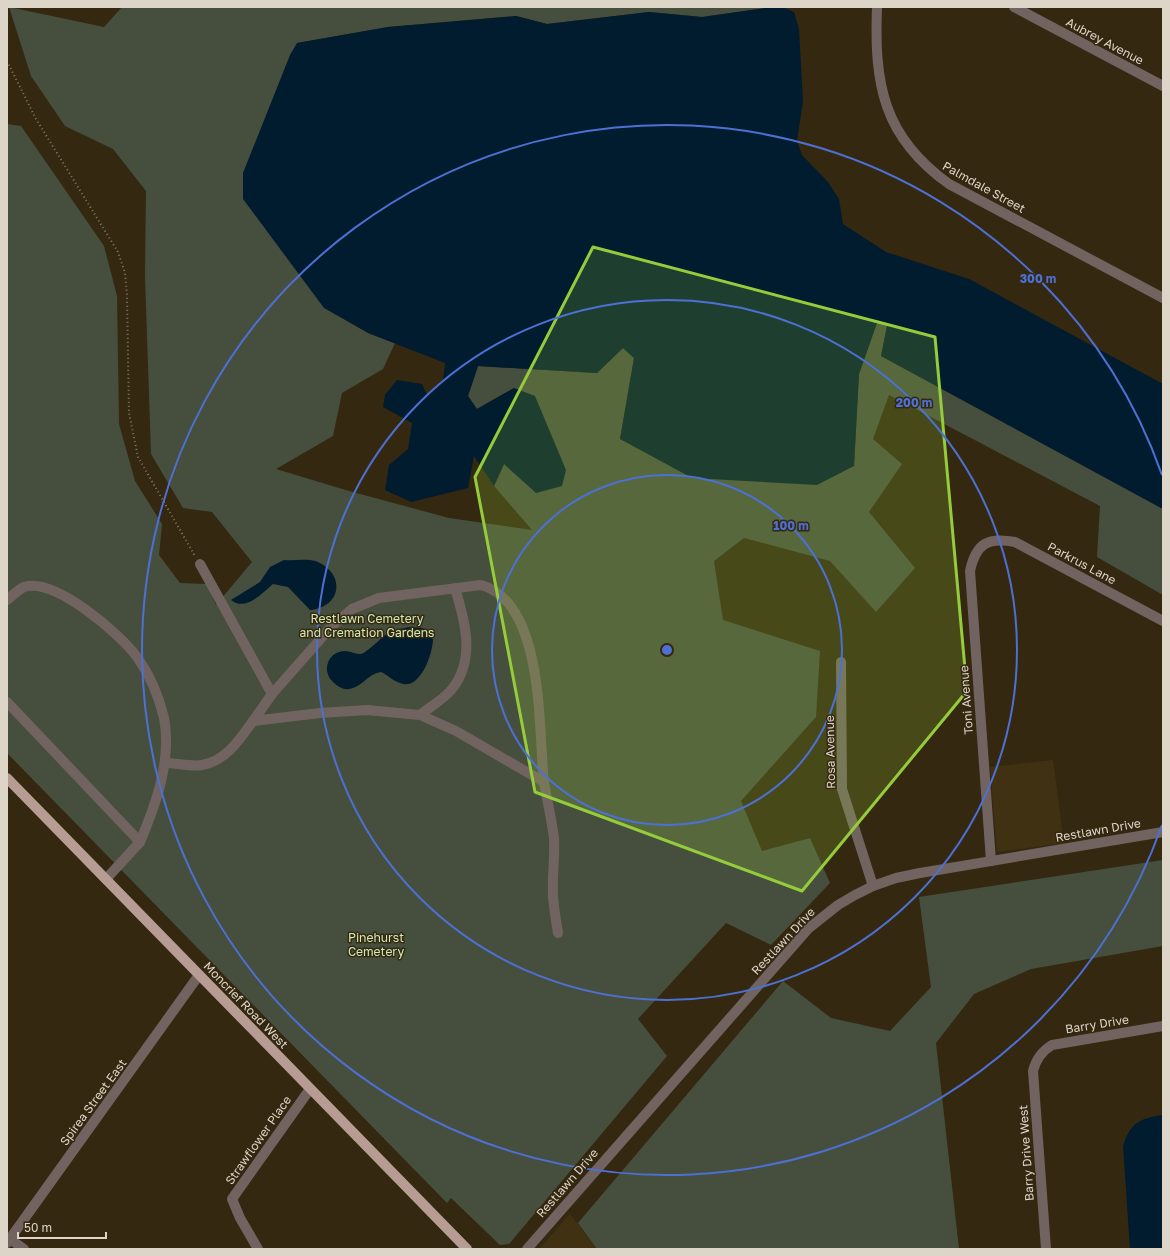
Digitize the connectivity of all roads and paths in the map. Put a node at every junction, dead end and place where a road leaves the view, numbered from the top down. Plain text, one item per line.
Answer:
1 (877, 7) edge
2 (1014, 7) edge
3 (7, 61) edge
4 (1163, 86) edge
5 (1163, 298) edge
6 (986, 542) joint
7 (200, 564) joint
8 (455, 588) junction
9 (7, 600) edge
10 (1163, 621) edge
11 (841, 662) dead end
12 (272, 694) junction
13 (7, 702) edge
14 (420, 715) junction
15 (253, 721) junction
16 (165, 763) junction
17 (7, 778) edge
18 (544, 782) junction
19 (1163, 832) edge
20 (140, 842) junction
21 (991, 861) junction
22 (106, 879) junction
23 (873, 886) junction
24 (558, 933) dead end
25 (200, 975) junction
26 (1163, 1026) edge
27 (1039, 1056) joint
28 (310, 1089) junction
29 (8, 1241) edge
30 (24, 1249) edge
31 (258, 1249) edge
32 (467, 1249) edge
33 (527, 1249) edge
34 (1046, 1249) edge

1 - 5 street, Palmdale Street
2 - 4 street, Aubrey Avenue
3 - 7 path
6 - 10 street, Parkrus Lane
6 - 21 street, Toni Avenue
7 - 12 street
8 - 12 street
8 - 14 street
8 - 18 street
9 - 16 street
11 - 23 street, Rosa Avenue
12 - 15 street
13 - 20 street
14 - 15 street
14 - 18 street
15 - 16 street
16 - 20 street
17 - 22 main road, Moncrief Road West
18 - 24 street
19 - 21 street, Restlawn Drive
20 - 22 street
21 - 23 street, Restlawn Drive
22 - 25 main road, Moncrief Road West
23 - 33 street, Restlawn Drive
25 - 28 main road, Moncrief Road West
25 - 29 street, Spirea Street East
26 - 27 street, Barry Drive
27 - 34 street, Barry Drive West
28 - 31 street, Strawflower Place
28 - 32 main road, Moncrief Road West
29 - 30 street

